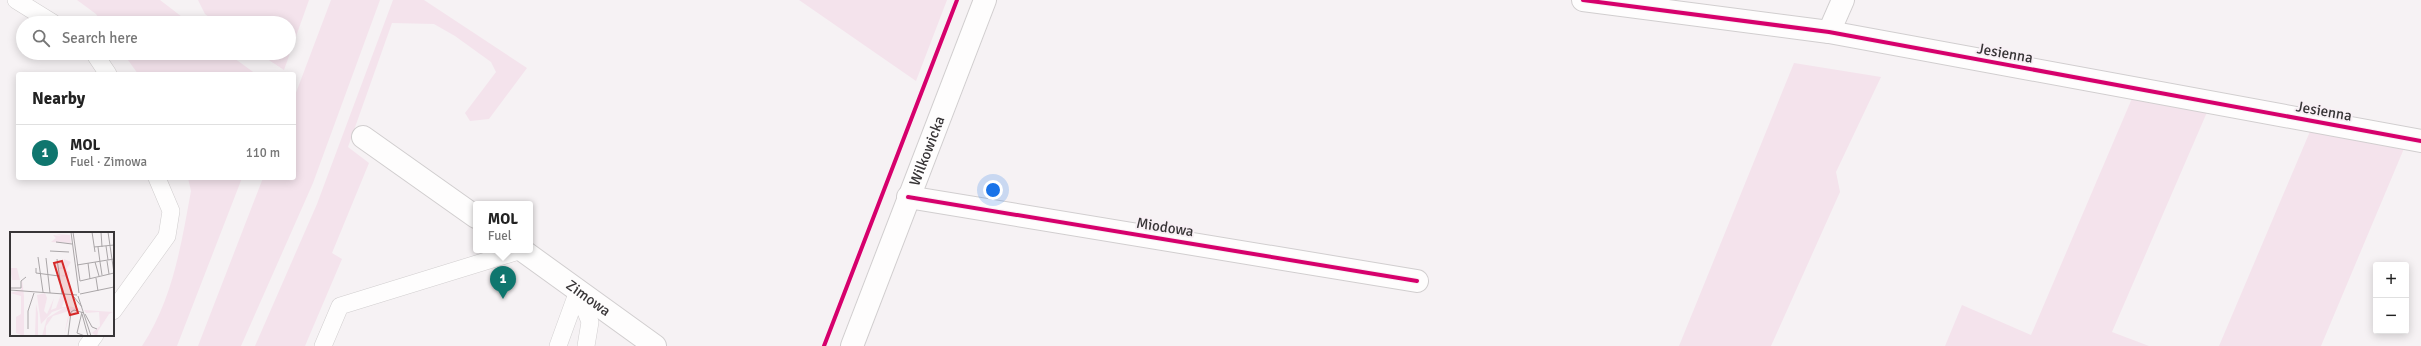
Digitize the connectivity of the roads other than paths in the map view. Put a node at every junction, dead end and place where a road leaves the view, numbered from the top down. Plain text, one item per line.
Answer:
1 (16, 0) edge
2 (985, 0) edge
3 (1583, 0) edge
4 (1843, 0) edge
5 (42, 16) edge
6 (1829, 32) junction
7 (99, 60) edge
8 (107, 72) edge
9 (363, 137) dead end
10 (2421, 141) edge
11 (158, 180) edge
12 (908, 197) junction
13 (473, 215) edge
14 (512, 253) edge
15 (526, 253) edge
16 (1417, 282) dead end
17 (578, 291) junction
18 (114, 310) edge
19 (94, 336) edge
20 (87, 346) edge
21 (323, 346) edge
22 (558, 346) edge
23 (586, 346) edge
24 (655, 346) edge
25 (852, 346) edge

1 - 5 lane
2 - 12 street, Wilkowicka
3 - 6 street, Jesienna
4 - 6 street
6 - 10 street, Jesienna
7 - 8 lane
9 - 13 street
11 - 18 lane
12 - 16 street, Miodowa
12 - 25 street, Wilkowicka
14 - 21 lane
15 - 17 street, Zimowa
17 - 22 lane
17 - 23 lane
17 - 24 street, Zimowa
19 - 20 lane

